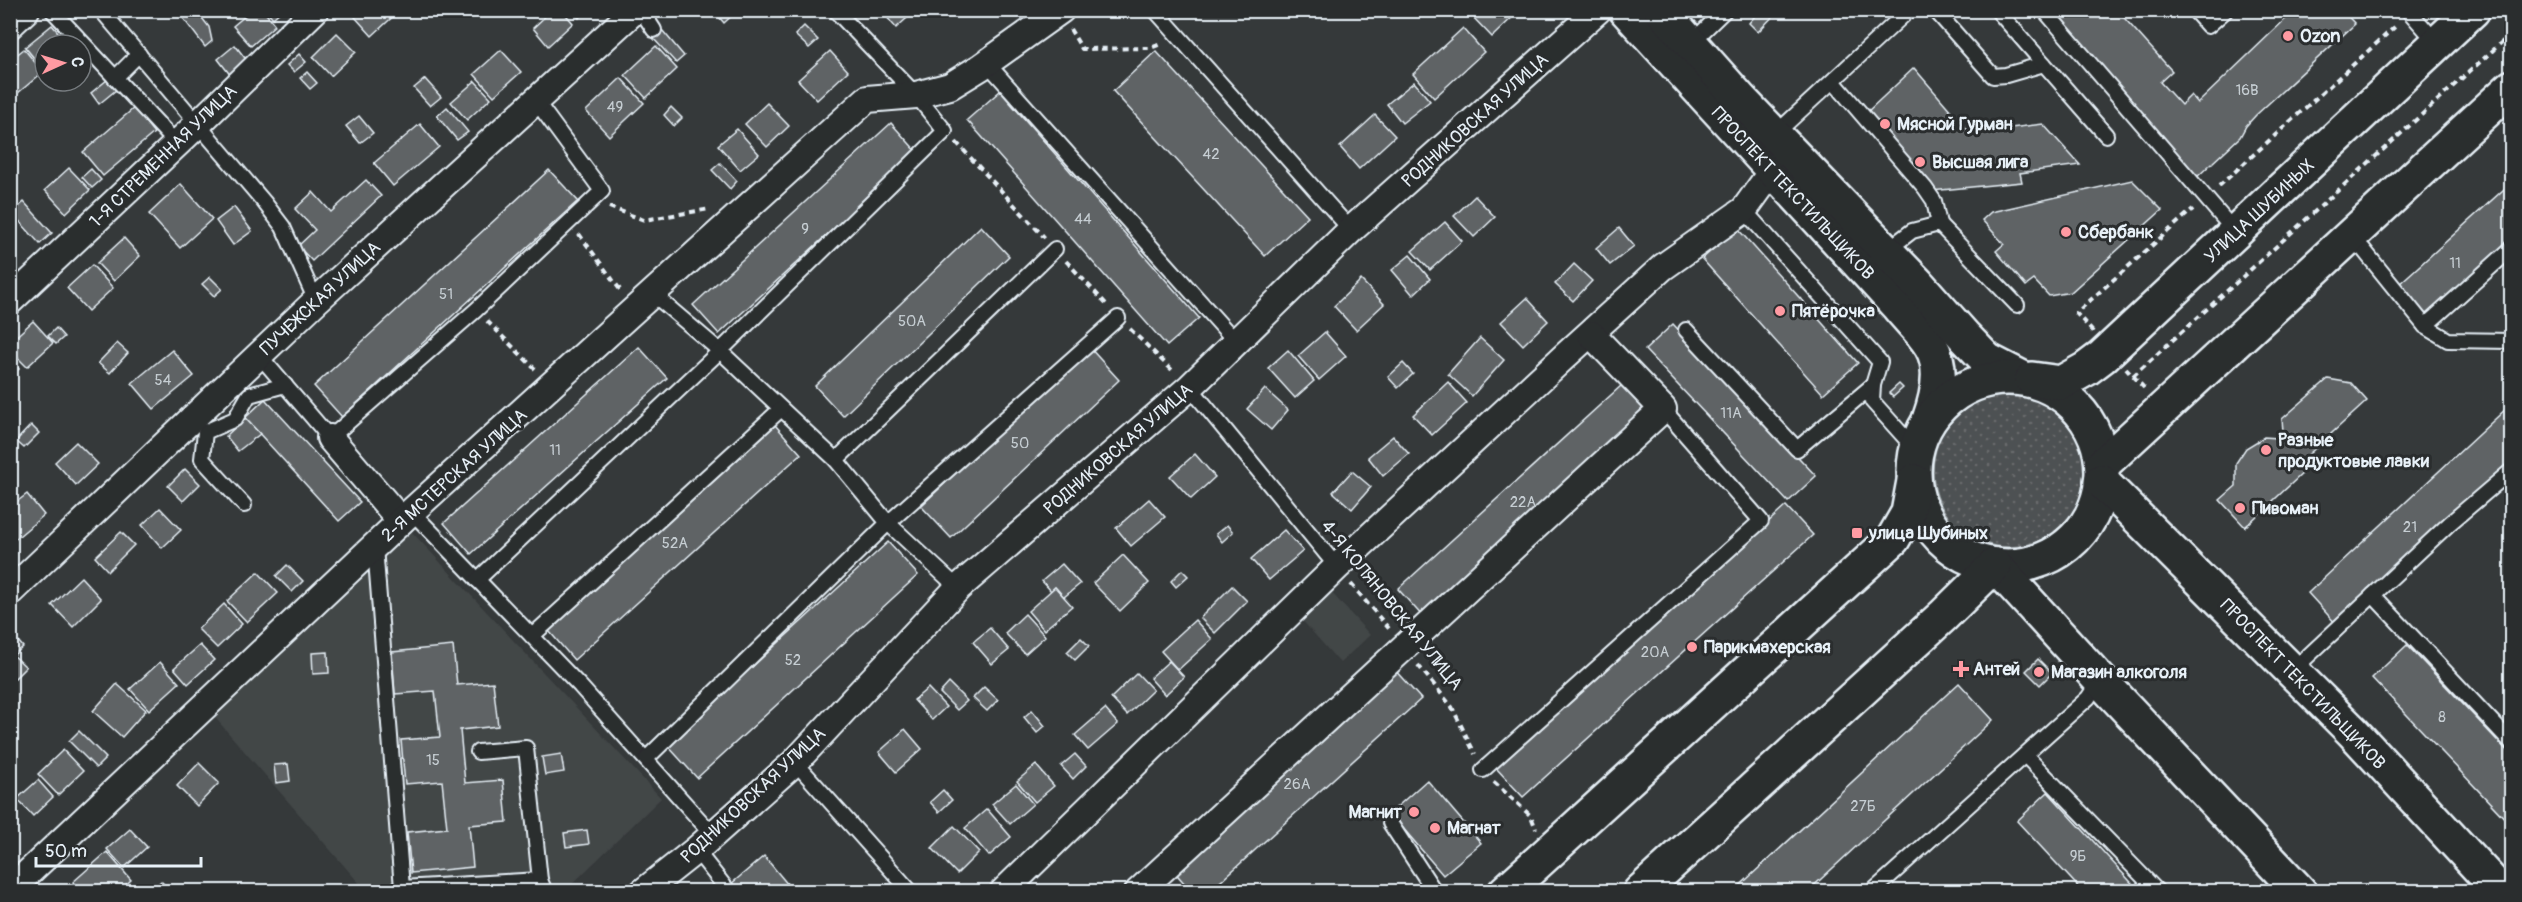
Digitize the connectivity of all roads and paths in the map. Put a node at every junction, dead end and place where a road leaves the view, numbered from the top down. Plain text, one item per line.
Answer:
1 (26, 10) edge
2 (52, 10) edge
3 (101, 10) edge
4 (315, 10) edge
5 (635, 10) edge
6 (641, 10) edge
7 (835, 10) edge
8 (1155, 10) edge
9 (1598, 10) edge
10 (1626, 10) edge
11 (1661, 10) edge
12 (1725, 10) edge
13 (1909, 10) edge
14 (1935, 10) edge
15 (1997, 10) edge
16 (2043, 10) edge
17 (2194, 10) edge
18 (2226, 10) edge
19 (2408, 10) edge
20 (2474, 10) edge
21 (1060, 11) edge
22 (10, 25) edge
23 (654, 30) dead end
24 (2511, 33) edge
25 (1178, 36) junction
26 (1691, 43) junction
27 (2438, 44) junction
28 (139, 54) junction
29 (987, 63) junction
30 (2044, 64) junction
31 (115, 78) junction
32 (1833, 81) junction
33 (2511, 87) edge
34 (916, 95) junction
35 (536, 101) junction
36 (199, 123) junction
37 (1774, 135) junction
38 (2106, 135) dead end
39 (177, 144) junction
40 (1772, 171) junction
41 (592, 201) junction
42 (754, 202) junction
43 (1744, 210) junction
44 (570, 222) junction
45 (1939, 224) junction
46 (1351, 230) junction
47 (2236, 233) junction
48 (2346, 240) junction
49 (2511, 248) edge
50 (1055, 249) dead end
51 (1886, 251) junction
52 (10, 301) edge
53 (316, 301) junction
54 (644, 302) junction
55 (2017, 305) dead end
56 (476, 310) junction
57 (1118, 318) dead end
58 (2425, 326) junction
59 (1686, 330) dead end
60 (1591, 334) junction
61 (2511, 341) edge
62 (1237, 343) junction
63 (720, 351) junction
64 (259, 355) junction
65 (2133, 376) dead end
66 (2026, 378) junction
67 (285, 385) junction
68 (1873, 385) junction
69 (552, 386) junction
70 (1190, 387) junction
71 (781, 409) junction
72 (1663, 410) junction
73 (1929, 420) junction
74 (330, 438) junction
75 (836, 460) junction
76 (1915, 465) junction
77 (2511, 470) edge
78 (2101, 473) junction
79 (244, 505) dead end
80 (407, 517) junction
81 (888, 523) junction
82 (375, 547) junction
83 (1995, 565) junction
84 (1337, 567) junction
85 (477, 580) junction
86 (958, 588) junction
87 (10, 592) edge
88 (2373, 595) junction
89 (532, 636) junction
90 (1404, 647) junction
91 (2292, 671) junction
92 (2100, 680) junction
93 (2511, 743) edge
94 (478, 753) dead end
95 (2025, 755) junction
96 (646, 759) junction
97 (795, 762) junction
98 (1483, 770) junction
99 (1390, 823) dead end
100 (705, 842) junction
101 (1545, 855) junction
102 (543, 886) edge
103 (10, 890) edge
104 (643, 891) edge
105 (729, 891) edge
106 (911, 891) edge
107 (1003, 891) edge
108 (1138, 891) edge
109 (1435, 891) edge
110 (1505, 891) edge
111 (1640, 891) edge
112 (1872, 891) edge
113 (2158, 891) edge
114 (2300, 891) edge
115 (2501, 891) edge

1 - 22 street
2 - 31 lane
3 - 28 lane
4 - 36 street, 1-Я СТРЕМЕННАЯ УЛИЦА
5 - 35 street, ПУЧЕЖСКАЯ УЛИЦА
6 - 23 lane
7 - 34 lane
8 - 25 lane
9 - 46 street, РОДНИКОВСКАЯ УЛИЦА
10 - 40 main road, ПРОСПЕКТ ТЕКСТИЛЬЩИКОВ
11 - 26 main road, ПРОСПЕКТ ТЕКСТИЛЬЩИКОВ
12 - 26 lane
13 - 32 lane
14 - 30 lane
15 - 30 lane
16 - 47 lane
17 - 18 lane
19 - 27 lane
20 - 27 main road, УЛИЦА ШУБИНЫХ
21 - 25 path
21 - 29 street, 2-Я МСТЕРСКАЯ УЛИЦА
24 - 65 path
25 - 46 lane
26 - 37 main road, ПРОСПЕКТ ТЕКСТИЛЬЩИКОВ
27 - 47 main road, УЛИЦА ШУБИНЫХ
28 - 31 lane
28 - 36 lane
29 - 34 street, 2-Я МСТЕРСКАЯ УЛИЦА
29 - 62 lane
30 - 38 lane
31 - 39 lane
32 - 37 lane
32 - 45 lane
33 - 48 main road
34 - 42 street, 2-Я МСТЕРСКАЯ УЛИЦА
34 - 63 lane
35 - 41 lane
35 - 53 street, ПУЧЕЖСКАЯ УЛИЦА
36 - 39 street, 1-Я СТРЕМЕННАЯ УЛИЦА
36 - 53 lane
37 - 51 main road, ПРОСПЕКТ ТЕКСТИЛЬЩИКОВ
39 - 52 street, 1-Я СТРЕМЕННАЯ УЛИЦА
40 - 43 street
40 - 73 main road, ПРОСПЕКТ ТЕКСТИЛЬЩИКОВ
41 - 42 path
41 - 44 lane
42 - 54 street, 2-Я МСТЕРСКАЯ УЛИЦА
43 - 60 street
43 - 68 lane
44 - 54 path
44 - 56 lane
45 - 51 lane
45 - 55 lane
46 - 62 street, РОДНИКОВСКАЯ УЛИЦА
47 - 66 main road, УЛИЦА ШУБИНЫХ
48 - 58 lane
48 - 78 main road
49 - 58 lane
50 - 75 lane
51 - 66 main road, ПРОСПЕКТ ТЕКСТИЛЬЩИКОВ
53 - 64 street, ПУЧЕЖСКАЯ УЛИЦА
54 - 63 lane
54 - 69 street, 2-Я МСТЕРСКАЯ УЛИЦА
56 - 69 path
56 - 74 lane
57 - 81 lane
58 - 61 lane
59 - 68 lane
60 - 72 street
60 - 84 street
62 - 70 street, РОДНИКОВСКАЯ УЛИЦА
63 - 71 lane
63 - 85 lane
64 - 67 lane
64 - 87 street, ПУЧЕЖСКАЯ УЛИЦА
66 - 73 main road
66 - 78 main road
67 - 74 lane
67 - 79 lane
68 - 76 lane
69 - 80 street, 2-Я МСТЕРСКАЯ УЛИЦА
70 - 84 lane, 4-Я КОЛЯНОВСКАЯ УЛИЦА
70 - 86 street, РОДНИКОВСКАЯ УЛИЦА
71 - 75 lane
71 - 89 lane
72 - 90 street
72 - 98 lane
73 - 76 main road
74 - 80 street
75 - 81 lane
76 - 83 main road
76 - 101 main road
77 - 88 lane
78 - 83 main road
78 - 91 main road, ПРОСПЕКТ ТЕКСТИЛЬЩИКОВ
80 - 82 street, 2-Я МСТЕРСКАЯ УЛИЦА
80 - 85 lane
81 - 86 lane
81 - 96 lane
82 - 102 lane
82 - 103 street, 2-Я МСТЕРСКАЯ УЛИЦА
83 - 92 main road
83 - 111 main road
84 - 90 path, 4-Я КОЛЯНОВСКАЯ УЛИЦА
84 - 107 street
85 - 89 lane
86 - 97 street, РОДНИКОВСКАЯ УЛИЦА
88 - 91 lane
88 - 93 lane
89 - 96 lane
90 - 98 path, 4-Я КОЛЯНОВСКАЯ УЛИЦА
90 - 108 street
91 - 115 main road, ПРОСПЕКТ ТЕКСТИЛЬЩИКОВ
92 - 95 lane
92 - 114 main road
94 - 102 lane
95 - 112 lane
95 - 113 lane
96 - 100 lane
97 - 100 street, РОДНИКОВСКАЯ УЛИЦА
97 - 106 lane
98 - 101 path, 4-Я КОЛЯНОВСКАЯ УЛИЦА
99 - 109 lane
100 - 104 street, РОДНИКОВСКАЯ УЛИЦА
100 - 105 lane
101 - 110 main road

